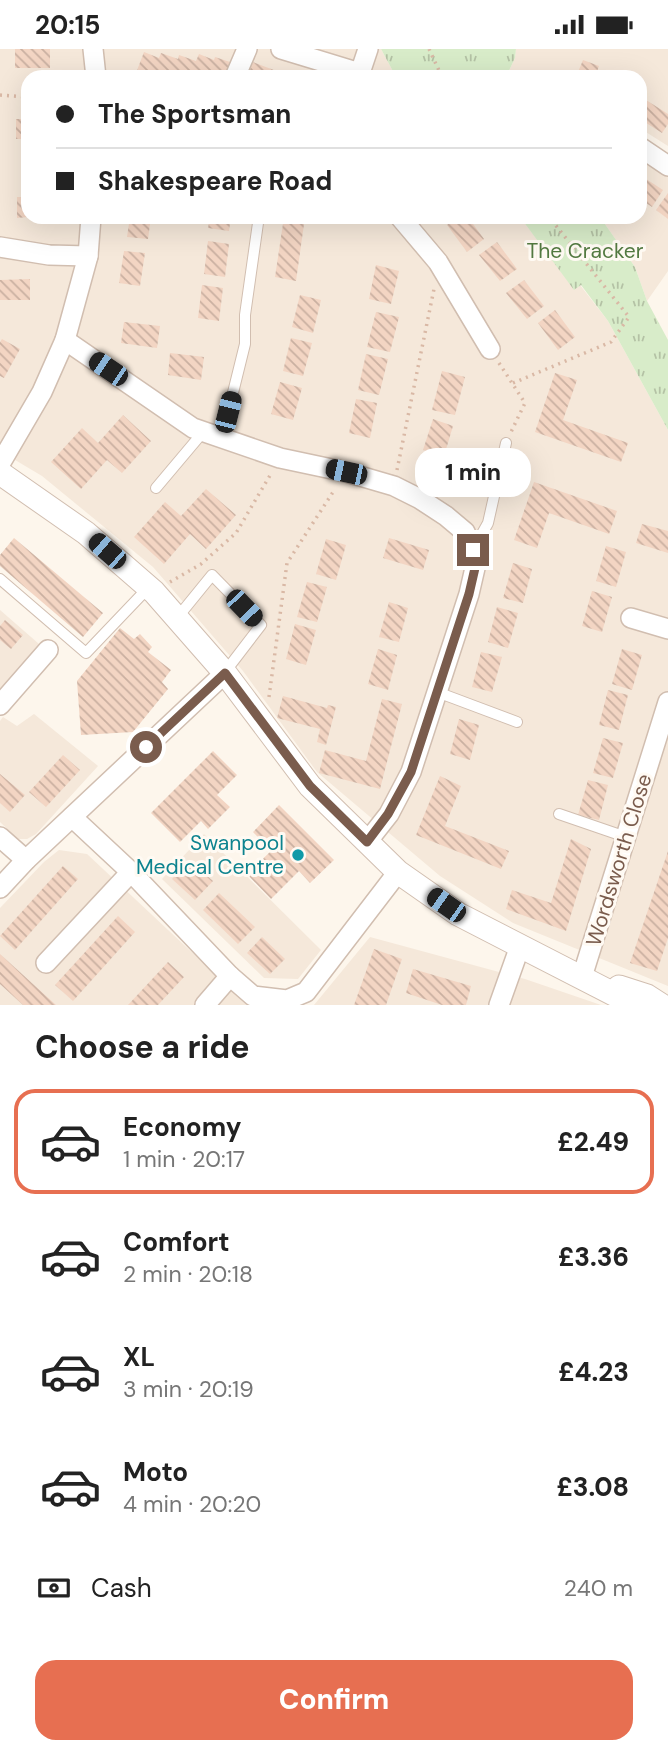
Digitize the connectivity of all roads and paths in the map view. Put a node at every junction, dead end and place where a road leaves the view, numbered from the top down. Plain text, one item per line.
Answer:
1 (93, 49) edge
2 (247, 49) edge
3 (281, 49) edge
4 (368, 49) edge
5 (429, 49) edge
6 (95, 70) edge
7 (238, 70) edge
8 (350, 70) edge
9 (361, 70) edge
10 (439, 70) edge
11 (0, 95) edge
12 (21, 96) edge
13 (647, 152) edge
14 (668, 166) edge
15 (90, 224) edge
16 (258, 224) edge
17 (406, 224) edge
18 (555, 224) edge
19 (0, 247) edge
20 (88, 256) junction
21 (438, 262) junction
22 (65, 340) junction
23 (490, 349) joint
24 (513, 383) junction
25 (213, 434) junction
26 (506, 443) joint
27 (280, 458) junction
28 (0, 464) edge
29 (346, 472) junction
30 (0, 473) edge
31 (394, 486) junction
32 (156, 488) dead end
33 (473, 550) junction
34 (0, 579) edge
35 (151, 590) junction
36 (631, 618) dead end
37 (177, 619) junction
38 (668, 629) edge
39 (48, 650) dead end
40 (225, 673) junction
41 (437, 692) junction
42 (668, 702) edge
43 (0, 705) edge
44 (517, 722) dead end
45 (265, 727) junction
46 (661, 750) edge
47 (558, 814) dead end
48 (72, 817) junction
49 (0, 837) edge
50 (626, 837) junction
51 (367, 842) junction
52 (26, 860) junction
53 (131, 872) junction
54 (398, 872) junction
55 (0, 887) edge
56 (520, 946) junction
57 (46, 963) dead end
58 (230, 976) junction
59 (582, 977) junction
60 (205, 1005) edge
61 (499, 1005) edge
62 (635, 1005) edge
63 (661, 1005) edge

1 - 6 street
2 - 7 street
3 - 8 street
4 - 9 street
5 - 10 path
11 - 12 path
13 - 14 street
15 - 20 street
16 - 25 lane
17 - 21 street
18 - 24 path
19 - 20 street
20 - 22 street
21 - 23 street
21 - 31 path
22 - 25 street
22 - 28 street
23 - 24 path
24 - 26 path
25 - 27 street
25 - 32 lane
26 - 33 lane
27 - 29 street
27 - 35 path
29 - 31 street
29 - 45 path
30 - 35 street
31 - 33 street
33 - 41 street
34 - 35 lane
35 - 37 street
36 - 38 street
37 - 40 street
37 - 40 lane
39 - 43 street
40 - 45 street
40 - 48 street
41 - 44 lane
41 - 51 street
42 - 46 street, Wordsworth Close
45 - 51 street
46 - 50 street, Wordsworth Close
47 - 50 lane
48 - 52 street
48 - 53 street
49 - 52 street
50 - 59 street, Wordsworth Close
51 - 54 street
52 - 55 street
53 - 57 street
53 - 58 street
54 - 56 street
54 - 58 street
56 - 59 street
56 - 61 street
58 - 60 street
59 - 62 street
59 - 63 street

